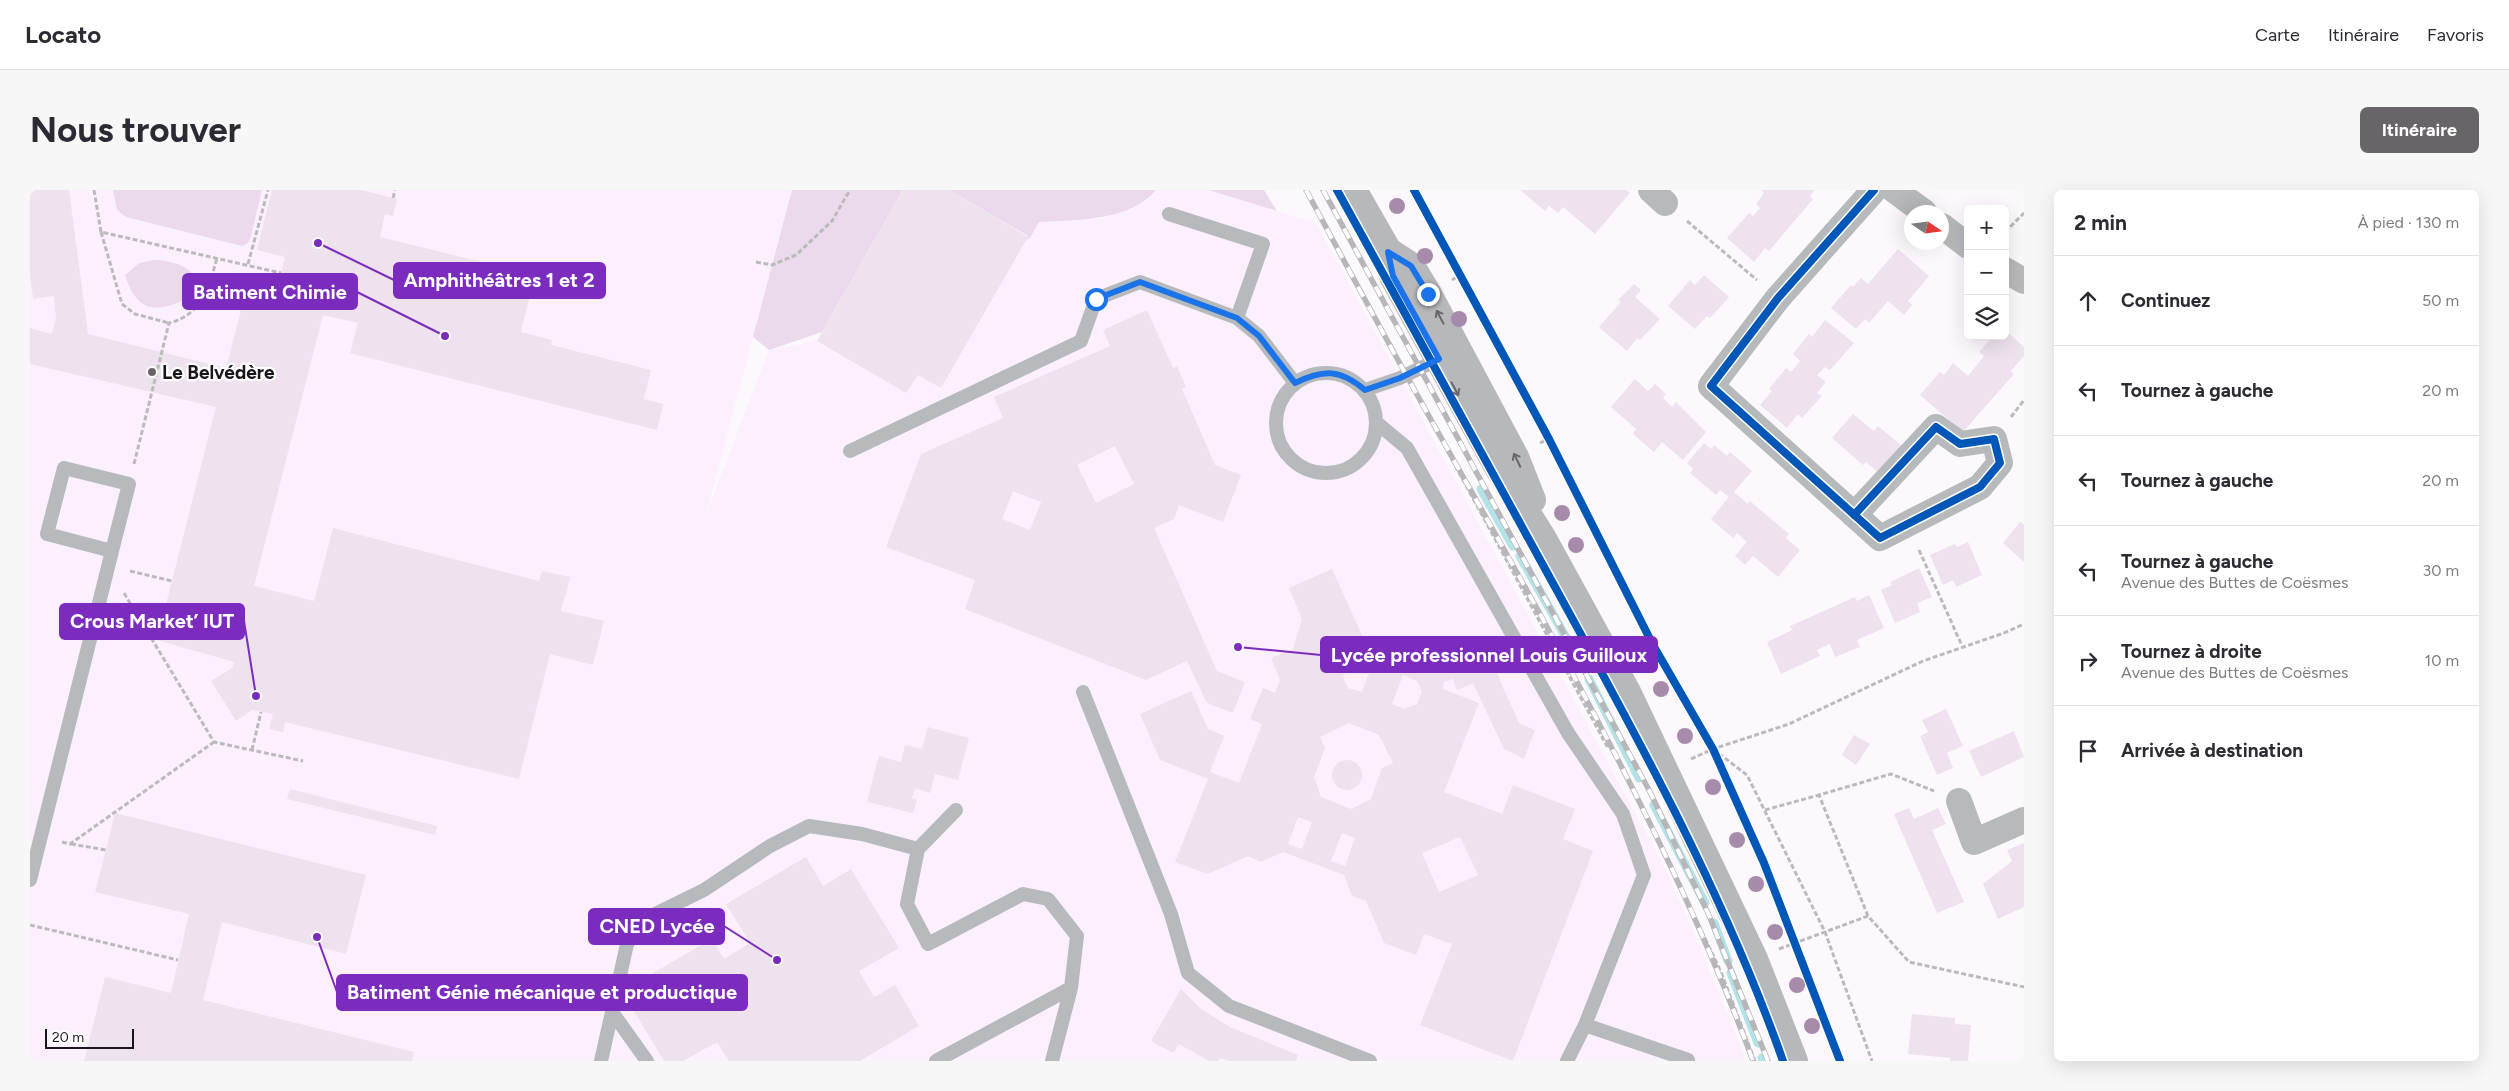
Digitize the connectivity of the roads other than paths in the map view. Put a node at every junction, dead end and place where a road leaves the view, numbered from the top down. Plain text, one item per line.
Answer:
1 (1353, 190) edge
2 (1874, 190) edge
3 (1894, 190) edge
4 (1914, 205) edge
5 (1169, 214) dead end
6 (1949, 231) edge
7 (1964, 243) edge
8 (1388, 252) junction
9 (2009, 273) edge
10 (2024, 282) edge
11 (1237, 318) junction
12 (1439, 359) junction
13 (1295, 383) junction
14 (1365, 390) junction
15 (1377, 423) junction
16 (850, 451) dead end
17 (1854, 515) junction
18 (1543, 540) junction
19 (112, 551) junction
20 (1083, 692) dead end
21 (1959, 801) road end
22 (956, 810) dead end
23 (2024, 820) edge
24 (918, 849) junction
25 (30, 880) edge
26 (1071, 988) junction
27 (612, 1012) junction
28 (1585, 1025) junction
29 (1688, 1060) edge
30 (601, 1061) edge
31 (648, 1061) edge
32 (936, 1061) edge
33 (1052, 1061) edge
34 (1370, 1061) edge
35 (1567, 1061) edge
36 (1794, 1061) edge

1 - 8 main road
2 - 17 street
3 - 4 street
5 - 11 lane
6 - 7 street
8 - 12 main road
18 -> 8 main road
9 - 10 street
11 - 13 lane
11 - 16 lane
12 - 14 lane
12 -> 18 main road
13 - 14 lane
13 - 15 lane
14 - 15 lane
15 - 28 lane
17 - 17 street
18 - 36 main road
19 - 19 lane
19 - 25 lane
20 - 34 lane
21 - 23 street
22 - 24 lane
24 - 26 lane
24 - 27 lane
26 - 32 lane
26 - 33 lane
27 - 30 lane
27 - 31 lane
28 - 29 lane
28 - 35 lane

